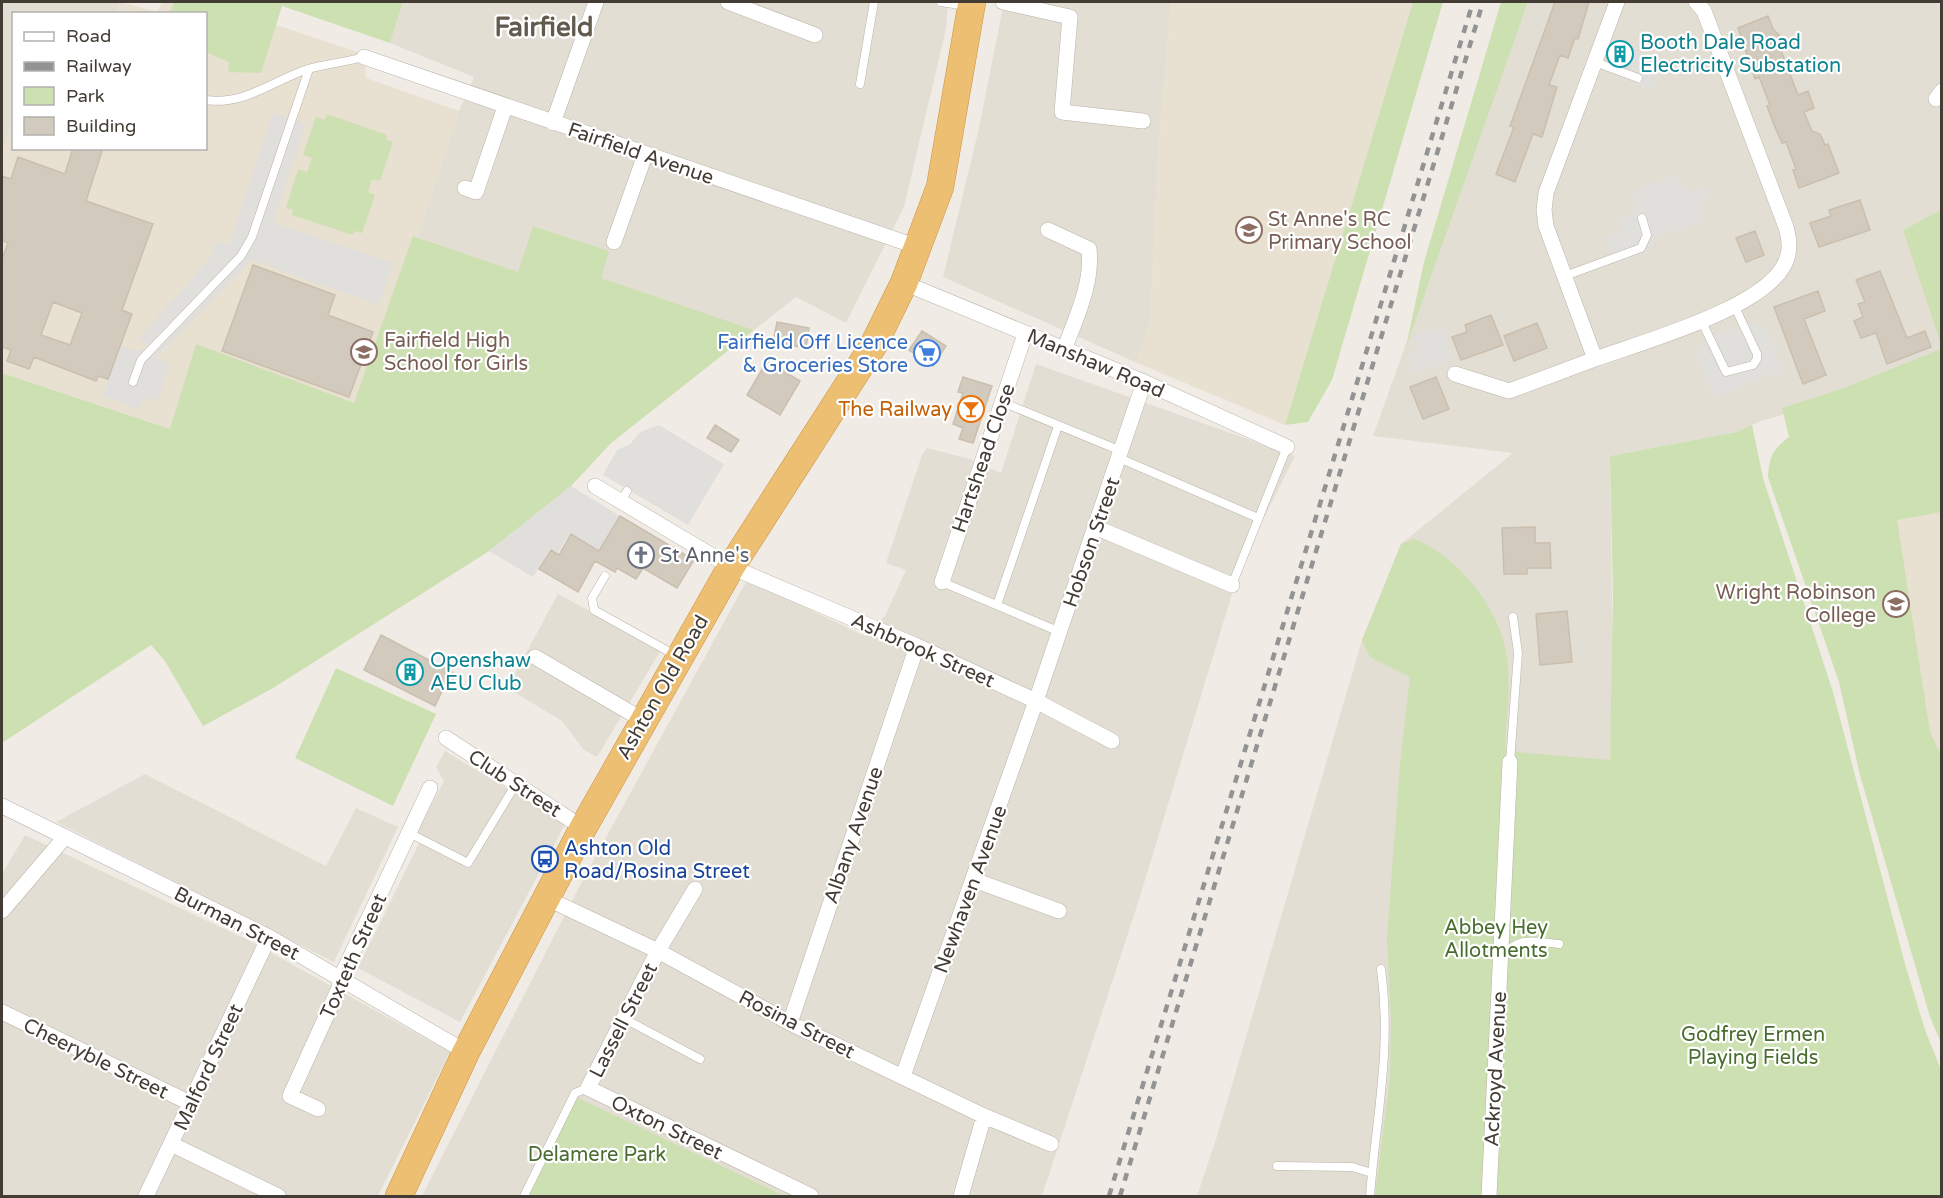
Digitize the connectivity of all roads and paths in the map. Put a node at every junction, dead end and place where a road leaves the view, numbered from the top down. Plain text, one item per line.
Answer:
1 (596, 2) edge
2 (728, 2) edge
3 (874, 2) edge
4 (941, 2) edge
5 (1003, 2) edge
6 (1617, 2) edge
7 (1696, 2) edge
8 (971, 4) edge
9 (815, 35) dead end
10 (364, 57) joint
11 (1595, 62) junction
12 (309, 69) junction
13 (1638, 78) dead end
14 (860, 84) dead end
15 (207, 100) edge
16 (505, 107) junction
17 (1143, 122) dead end
18 (553, 123) junction
19 (645, 155) junction
20 (465, 188) dead end
21 (1642, 218) dead end
22 (1048, 230) dead end
23 (614, 242) dead end
24 (918, 247) junction
25 (1565, 276) junction
26 (904, 283) junction
27 (1734, 305) junction
28 (1701, 320) junction
29 (1025, 334) junction
30 (1064, 350) junction
31 (1595, 359) junction
32 (1455, 374) dead end
33 (133, 382) dead end
34 (1144, 382) junction
35 (1002, 402) junction
36 (1058, 426) junction
37 (1287, 447) joint
38 (1120, 455) junction
39 (595, 486) dead end
40 (1258, 518) junction
41 (1095, 527) junction
42 (731, 567) junction
43 (605, 576) dead end
44 (942, 582) joint
45 (1232, 585) joint
46 (997, 605) junction
47 (1513, 617) dead end
48 (1060, 632) junction
49 (917, 646) junction
50 (536, 657) dead end
51 (679, 658) junction
52 (1036, 701) junction
53 (644, 720) junction
54 (446, 738) dead end
55 (1112, 741) dead end
56 (1510, 762) joint
57 (516, 784) junction
58 (430, 788) dead end
59 (2, 806) edge
60 (583, 828) junction
61 (409, 833) junction
62 (65, 837) junction
63 (974, 880) junction
64 (695, 889) dead end
65 (546, 898) junction
66 (2, 911) edge
67 (1059, 911) dead end
68 (269, 937) junction
69 (1559, 944) dead end
70 (658, 951) junction
71 (1500, 963) junction
72 (1381, 969) dead end
73 (341, 977) junction
74 (2, 1012) edge
75 (623, 1018) junction
76 (790, 1023) junction
77 (466, 1052) junction
78 (700, 1059) dead end
79 (903, 1076) junction
80 (588, 1088) junction
81 (190, 1104) junction
82 (318, 1109) dead end
83 (984, 1116) junction
84 (171, 1144) junction
85 (1051, 1144) dead end
86 (1277, 1166) dead end
87 (1372, 1173) junction
88 (146, 1197) edge
89 (278, 1197) edge
90 (399, 1197) edge
91 (524, 1197) edge
92 (811, 1197) edge
93 (961, 1197) edge
94 (1370, 1197) edge
95 (1489, 1197) edge

1 - 18 street
2 - 9 street
3 - 14 lane
4 - 8 lane
5 - 17 street
6 - 11 street
7 - 27 street
8 - 24 highway, Ashton Old Road
10 - 12 lane
10 - 16 street, Fairfield Avenue
11 - 13 lane
11 - 25 street
12 - 15 lane
12 - 33 lane
16 - 18 street, Fairfield Avenue
16 - 20 street
18 - 19 street, Fairfield Avenue
19 - 23 street
19 - 24 street, Fairfield Avenue
21 - 25 lane
22 - 30 street
24 - 26 highway, Ashton Old Road
25 - 31 street
26 - 29 street, Manshaw Road
26 - 42 highway, Ashton Old Road
27 - 28 street
27 - 28 lane
28 - 31 street
29 - 30 street, Manshaw Road
29 - 35 street, Hartshead Close
30 - 34 street, Manshaw Road
31 - 32 street
34 - 37 street, Manshaw Road
34 - 38 street, Hobson Street
35 - 36 lane
35 - 44 street, Hartshead Close
36 - 38 lane
36 - 46 lane
37 - 40 lane
38 - 40 lane
38 - 41 street, Hobson Street
39 - 42 street, Ashbrook Street
40 - 45 lane
41 - 45 street
41 - 48 street, Hobson Street
42 - 49 street, Ashbrook Street
42 - 51 highway, Ashton Old Road
43 - 51 lane
44 - 46 lane
46 - 48 lane
47 - 56 lane
48 - 52 street, Hobson Street
49 - 52 street, Ashbrook Street
49 - 76 street, Albany Avenue
50 - 53 street
51 - 53 highway, Ashton Old Road
52 - 55 street, Ashbrook Street
52 - 63 street, Newhaven Avenue
53 - 60 highway, Ashton Old Road
54 - 57 street, Club Street
56 - 71 street, Ackroyd Avenue
57 - 60 street, Club Street
57 - 61 lane
58 - 61 street, Toxteth Street
59 - 62 street, Burman Street
60 - 65 highway, Ashton Old Road
61 - 73 street, Toxteth Street
62 - 66 street
62 - 68 street, Burman Street
63 - 67 street
63 - 79 street, Newhaven Avenue
64 - 70 street, Lassell Street
65 - 70 street, Rosina Street
65 - 77 highway, Ashton Old Road
68 - 73 street, Burman Street
68 - 81 street, Malford Street
69 - 71 lane
70 - 75 street, Lassell Street
70 - 76 street, Rosina Street
71 - 95 street, Ackroyd Avenue
72 - 87 lane
73 - 77 street, Burman Street
73 - 82 street, Toxteth Street
74 - 81 street, Cheeryble Street
75 - 78 lane
75 - 80 street, Lassell Street
76 - 79 street, Rosina Street
77 - 90 highway, Ashton Old Road
79 - 83 street, Rosina Street
80 - 91 lane
80 - 92 street, Oxton Street
81 - 84 street, Malford Street
83 - 85 street, Rosina Street
83 - 93 street
84 - 88 street, Malford Street
84 - 89 street
86 - 87 lane
87 - 94 lane

